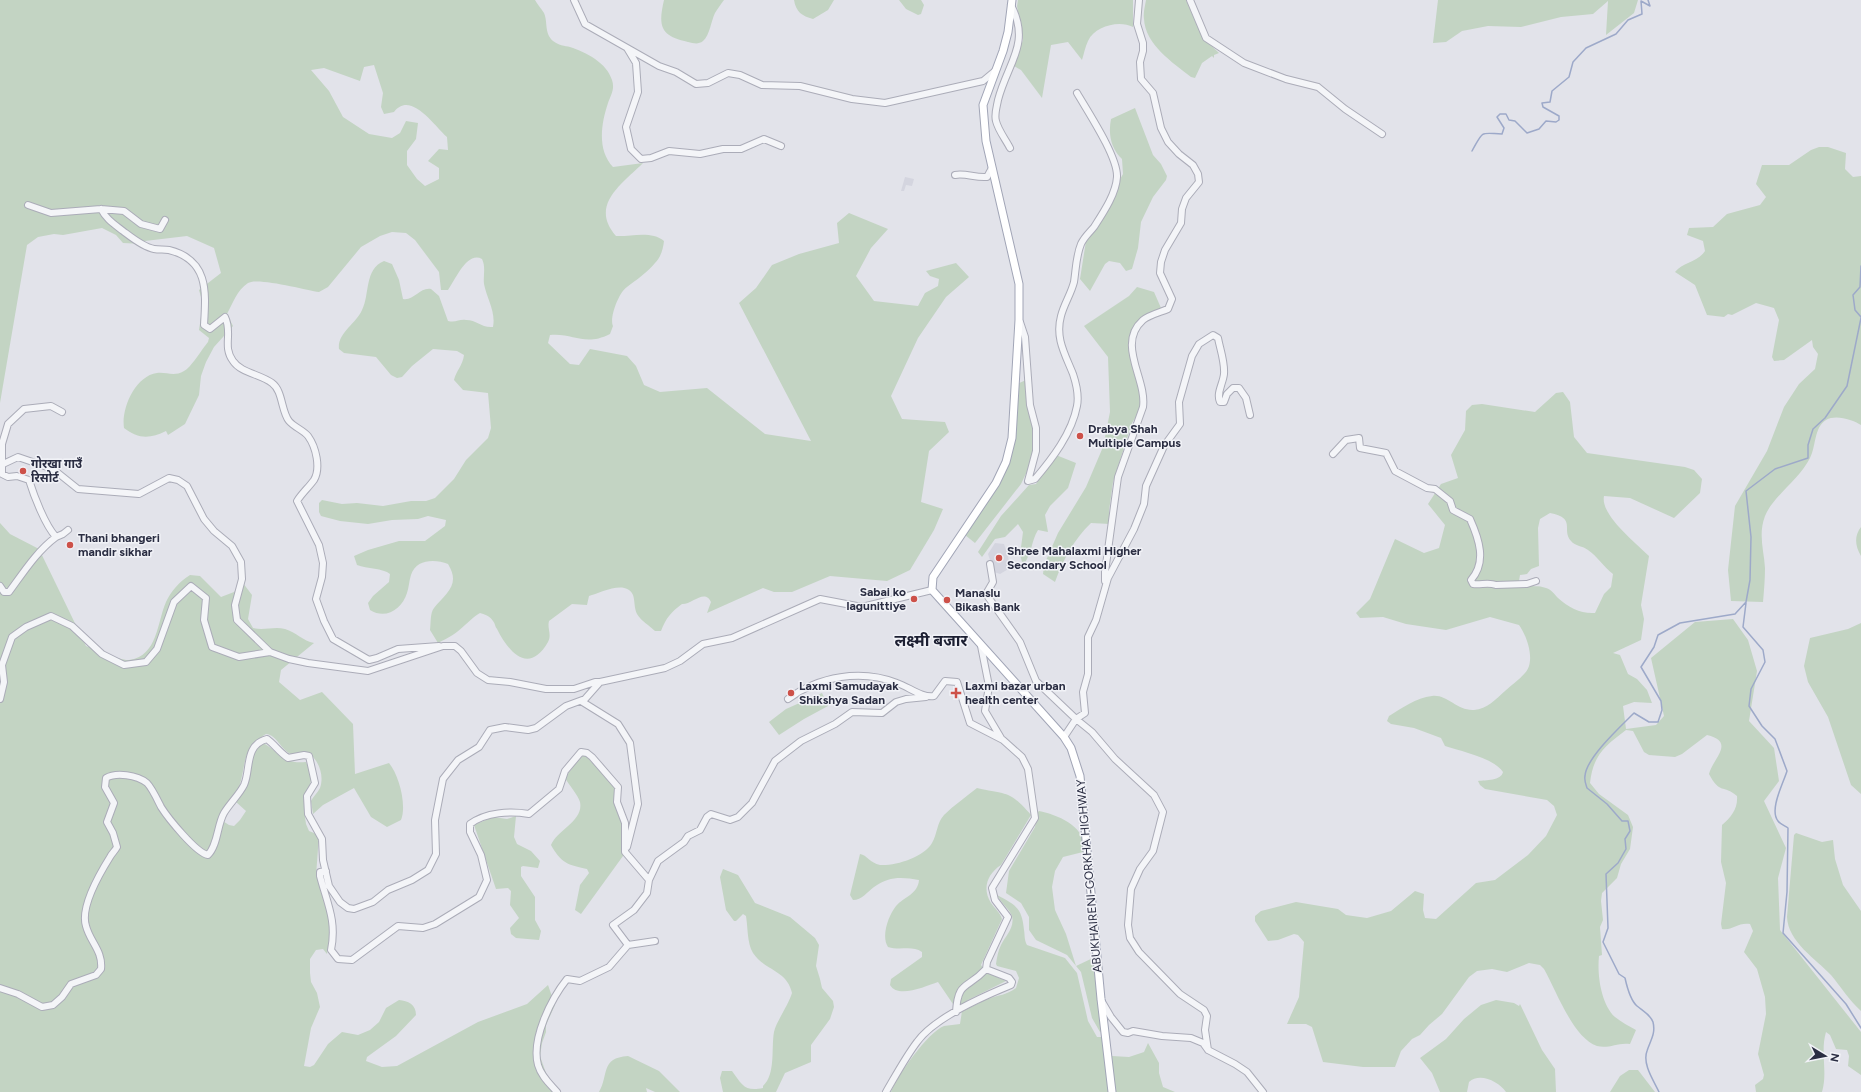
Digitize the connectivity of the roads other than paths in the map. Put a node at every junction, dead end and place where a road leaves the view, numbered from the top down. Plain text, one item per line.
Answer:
1 (574, 0) edge
2 (1139, 0) edge
3 (1190, 0) edge
4 (1012, 2) edge
5 (627, 48) junction
6 (995, 72) junction
7 (1077, 93) dead end
8 (1382, 134) dead end
9 (781, 146) dead end
10 (1010, 148) dead end
11 (992, 168) junction
12 (955, 175) dead end
13 (28, 205) dead end
14 (101, 209) junction
15 (165, 220) dead end
16 (1019, 320) junction
17 (62, 412) dead end
18 (1250, 415) dead end
19 (1334, 454) dead end
20 (1, 466) junction
21 (68, 530) dead end
22 (56, 537) junction
23 (990, 564) dead end
24 (1536, 581) dead end
25 (1106, 585) junction
26 (0, 586) edge
27 (932, 590) junction
28 (443, 646) junction
29 (981, 646) junction
30 (270, 652) junction
31 (600, 682) junction
32 (928, 697) junction
33 (0, 699) edge
34 (788, 699) dead end
35 (581, 701) junction
36 (1076, 719) junction
37 (1064, 736) junction
38 (1003, 740) junction
39 (625, 852) junction
40 (326, 871) junction
41 (649, 880) junction
42 (655, 941) dead end
43 (628, 945) junction
44 (986, 969) junction
45 (0, 988) edge
46 (1101, 999) junction
47 (956, 1012) junction
48 (1208, 1050) junction
49 (557, 1092) edge
50 (886, 1092) edge
51 (1112, 1092) edge
52 (1263, 1092) edge

1 - 5 street
2 - 25 street
3 - 8 street
4 - 6 main road
4 - 10 street
5 - 6 street
5 - 9 street
6 - 11 main road
7 - 16 street
11 - 12 street
11 - 16 main road
13 - 14 street
14 - 15 street
14 - 28 street
16 - 27 main road
17 - 20 street
18 - 25 street
19 - 24 street
20 - 22 street
20 - 30 street
21 - 22 street
22 - 26 street
23 - 36 street
25 - 36 street
27 - 29 main road, ABUKHAIRENI-GORKHA HIGHWAY
27 - 31 street
28 - 30 street
28 - 31 street
29 - 37 main road, ABUKHAIRENI-GORKHA HIGHWAY
29 - 38 street
30 - 33 street
31 - 35 street
32 - 34 street
32 - 38 street
32 - 41 street
35 - 39 street
35 - 40 street
36 - 37 street
36 - 48 street
37 - 46 main road, ABUKHAIRENI-GORKHA HIGHWAY
38 - 44 street
39 - 40 street
39 - 41 street
40 - 45 street
41 - 43 street
42 - 43 street
43 - 49 street
44 - 47 street
44 - 47 street
46 - 48 street
46 - 51 main road, ABUKHAIRENI-GORKHA HIGHWAY
47 - 50 street
48 - 52 street

